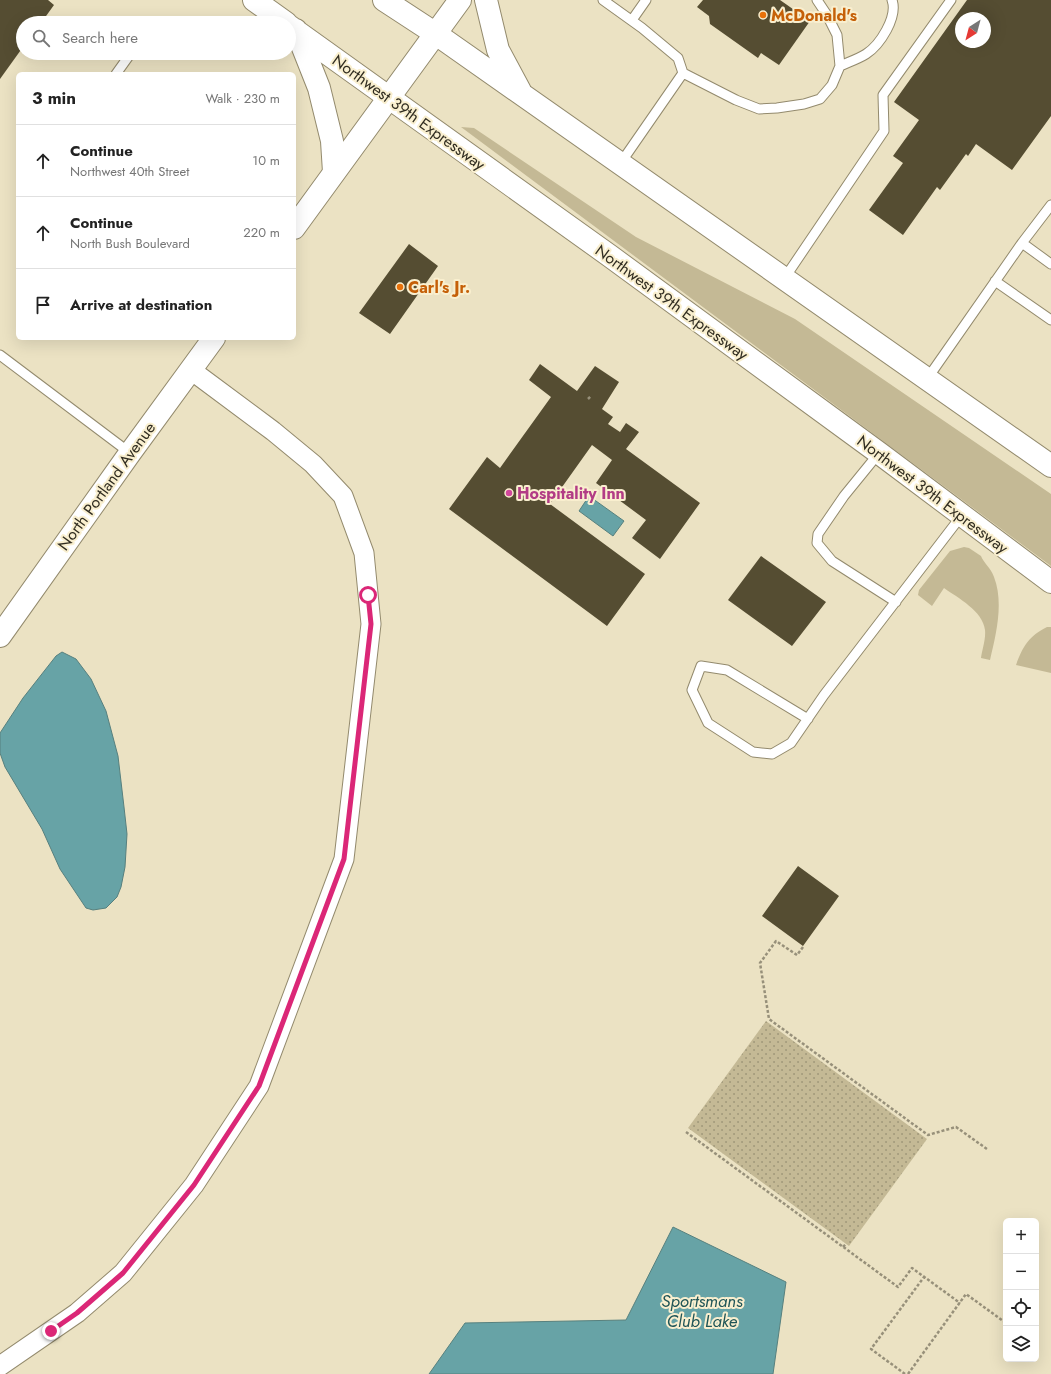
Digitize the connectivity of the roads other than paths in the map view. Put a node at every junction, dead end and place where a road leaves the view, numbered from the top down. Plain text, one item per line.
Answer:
1 (254, 0) edge
2 (384, 0) edge
3 (460, 0) edge
4 (486, 0) edge
5 (603, 0) edge
6 (646, 0) edge
7 (817, 0) edge
8 (892, 0) edge
9 (952, 0) edge
10 (276, 16) edge
11 (632, 20) junction
12 (296, 30) edge
13 (436, 34) junction
14 (296, 39) edge
15 (126, 60) edge
16 (840, 66) junction
17 (117, 72) edge
18 (683, 73) junction
19 (522, 95) junction
20 (389, 98) junction
21 (620, 164) junction
22 (334, 172) junction
23 (1051, 205) edge
24 (296, 225) edge
25 (1022, 243) junction
26 (1051, 264) edge
27 (784, 279) junction
28 (995, 281) junction
29 (1051, 320) edge
30 (213, 340) edge
31 (0, 355) edge
32 (191, 370) junction
33 (927, 379) junction
34 (130, 453) junction
35 (879, 453) junction
36 (1051, 466) edge
37 (962, 516) junction
38 (1051, 582) edge
39 (896, 602) junction
40 (0, 635) edge
41 (808, 719) junction
42 (0, 1366) edge

1 - 10 main road, Northwest 39th Expressway
2 - 13 main road
3 - 13 main road
4 - 19 main road
5 - 11 lane
6 - 11 lane
7 - 16 lane
8 - 16 lane
9 - 27 lane
11 - 18 lane
12 - 20 main road, Northwest 39th Expressway
13 - 19 main road
13 - 20 main road
14 - 22 main road
15 - 17 lane
16 - 18 lane
18 - 21 lane
19 - 21 main road
20 - 22 main road
20 - 35 main road, Northwest 39th Expressway
21 - 27 main road
22 - 24 main road
23 - 25 lane
25 - 26 lane
25 - 28 lane
27 - 33 main road
28 - 29 lane
28 - 33 lane
30 - 32 main road, North Portland Avenue
31 - 34 lane
32 - 34 main road, North Portland Avenue
32 - 42 street
33 - 36 main road
34 - 40 main road, North Portland Avenue
35 - 37 main road, Northwest 39th Expressway
35 - 39 lane
37 - 38 main road, Northwest 39th Expressway
37 - 39 lane
39 - 41 lane
41 - 41 lane

